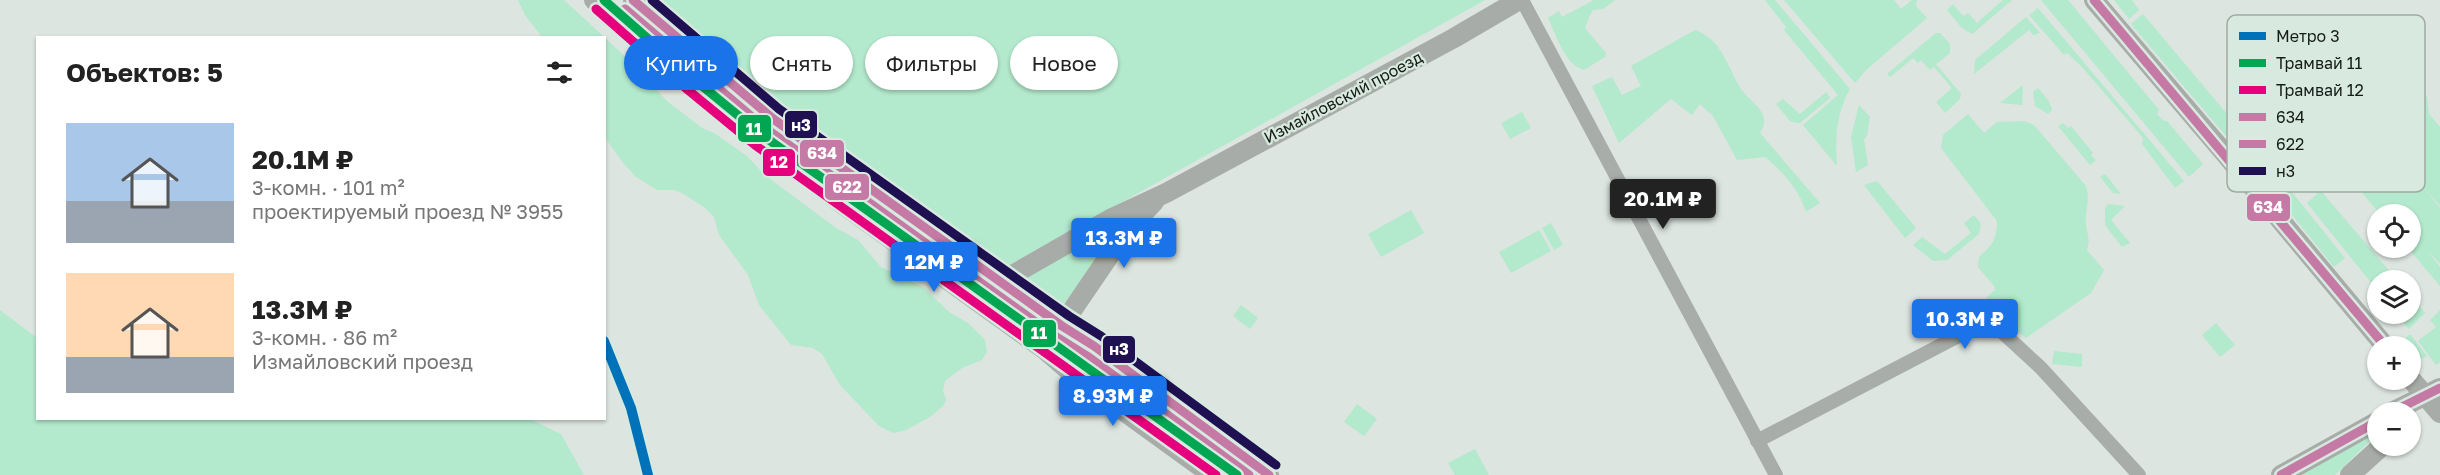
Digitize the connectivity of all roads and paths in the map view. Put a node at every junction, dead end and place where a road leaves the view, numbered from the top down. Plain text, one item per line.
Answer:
1 (594, 0) edge
2 (633, 0) edge
3 (1521, 0) edge
4 (2094, 0) edge
5 (2227, 155) edge
6 (2257, 192) edge
7 (1166, 193) junction
8 (1000, 282) junction
9 (1062, 326) junction
10 (2377, 336) edge
11 (1045, 350) junction
12 (2433, 391) edge
13 (2412, 402) edge
14 (2421, 406) edge
15 (2440, 413) edge
16 (2367, 427) edge
17 (1757, 441) junction
18 (1233, 448) junction
19 (2371, 456) edge
20 (1209, 473) edge
21 (1269, 475) edge
22 (1776, 475) edge
23 (2139, 475) edge
24 (2281, 475) edge
25 (2350, 475) edge

1 - 11 main road
2 - 8 main road
3 - 7 main road, Измайловский проезд
3 - 17 street
4 - 5 main road
6 - 10 main road
7 - 8 main road, Измайловский проезд
7 - 9 main road, Измайловский проезд
8 - 9 main road
9 - 11 main road, Измайловский проезд
9 - 18 main road
11 - 20 main road
12 - 13 main road
12 - 14 main road
12 - 15 main road
16 - 24 main road
17 - 22 street
17 - 23 street
18 - 20 main road
18 - 21 main road
19 - 25 main road

